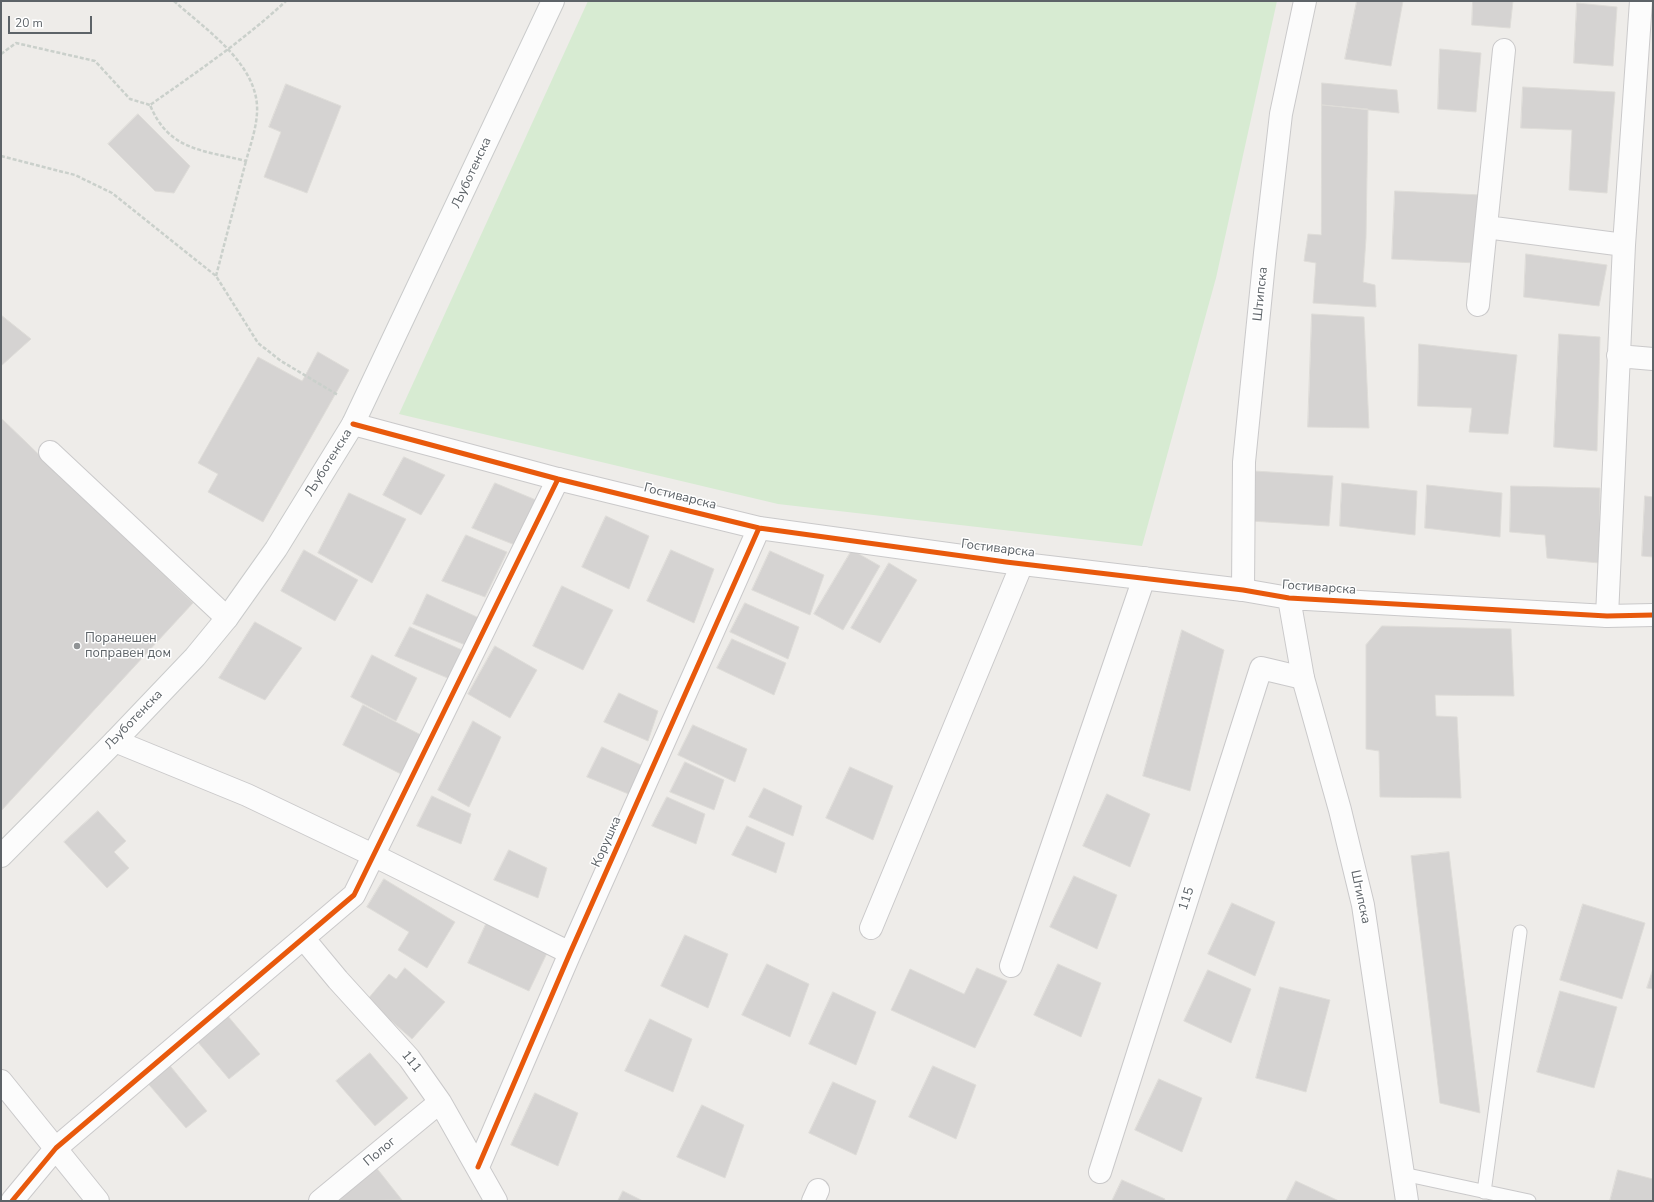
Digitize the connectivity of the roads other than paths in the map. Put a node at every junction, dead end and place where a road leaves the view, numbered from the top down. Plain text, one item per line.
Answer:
1 (553, 1) edge
2 (1305, 1) edge
3 (1641, 1) edge
4 (1504, 50) dead end
5 (1486, 227) junction
6 (1624, 245) junction
7 (1478, 305) dead end
8 (1618, 356) junction
9 (1653, 359) edge
10 (353, 424) junction
11 (50, 452) dead end
12 (558, 478) junction
13 (759, 528) junction
14 (1022, 564) junction
15 (1144, 578) junction
16 (1243, 590) junction
17 (1289, 598) junction
18 (1607, 616) junction
19 (1653, 616) edge
20 (227, 618) junction
21 (1303, 678) junction
22 (115, 741) junction
23 (1, 856) edge
24 (375, 856) junction
25 (871, 928) dead end
26 (1520, 932) dead end
27 (304, 939) junction
28 (570, 953) junction
29 (1011, 966) dead end
30 (1, 1081) edge
31 (440, 1102) junction
32 (56, 1148) junction
33 (478, 1167) junction
34 (1100, 1172) dead end
35 (1403, 1174) junction
36 (1484, 1192) junction
37 (12, 1201) edge
38 (98, 1201) edge
39 (320, 1201) edge
40 (496, 1201) edge
41 (1407, 1201) edge
42 (1529, 1201) edge

1 - 10 street, Љуботенска
2 - 16 street, Штипска
3 - 6 street
4 - 5 street
5 - 6 street
5 - 7 street
6 - 8 street
8 - 9 street
8 - 18 street
10 - 12 street, Гостиварска
10 - 20 street, Љуботенска
11 - 20 street
12 - 13 street, Гостиварска
12 - 24 street
13 - 14 street, Гостиварска
13 - 28 street, Корушка
14 - 15 street, Гостиварска
14 - 25 street
15 - 16 street, Гостиварска
15 - 29 street
16 - 17 street, Гостиварска
17 - 18 street, Гостиварска
17 - 21 street, Штипска
18 - 19 street, Гостиварска
20 - 22 street, Љуботенска
21 - 34 street, 115
21 - 35 street, Штипска
22 - 23 street, Љуботенска
22 - 24 street
24 - 27 street
24 - 28 street
26 - 36 lane
27 - 31 street, 111
27 - 32 street
28 - 33 street, Корушка
30 - 32 street
31 - 33 street, 111
31 - 39 street, Полог
32 - 37 street
32 - 38 street
33 - 40 street, 111
35 - 36 lane
35 - 41 street, Штипска
36 - 42 lane

